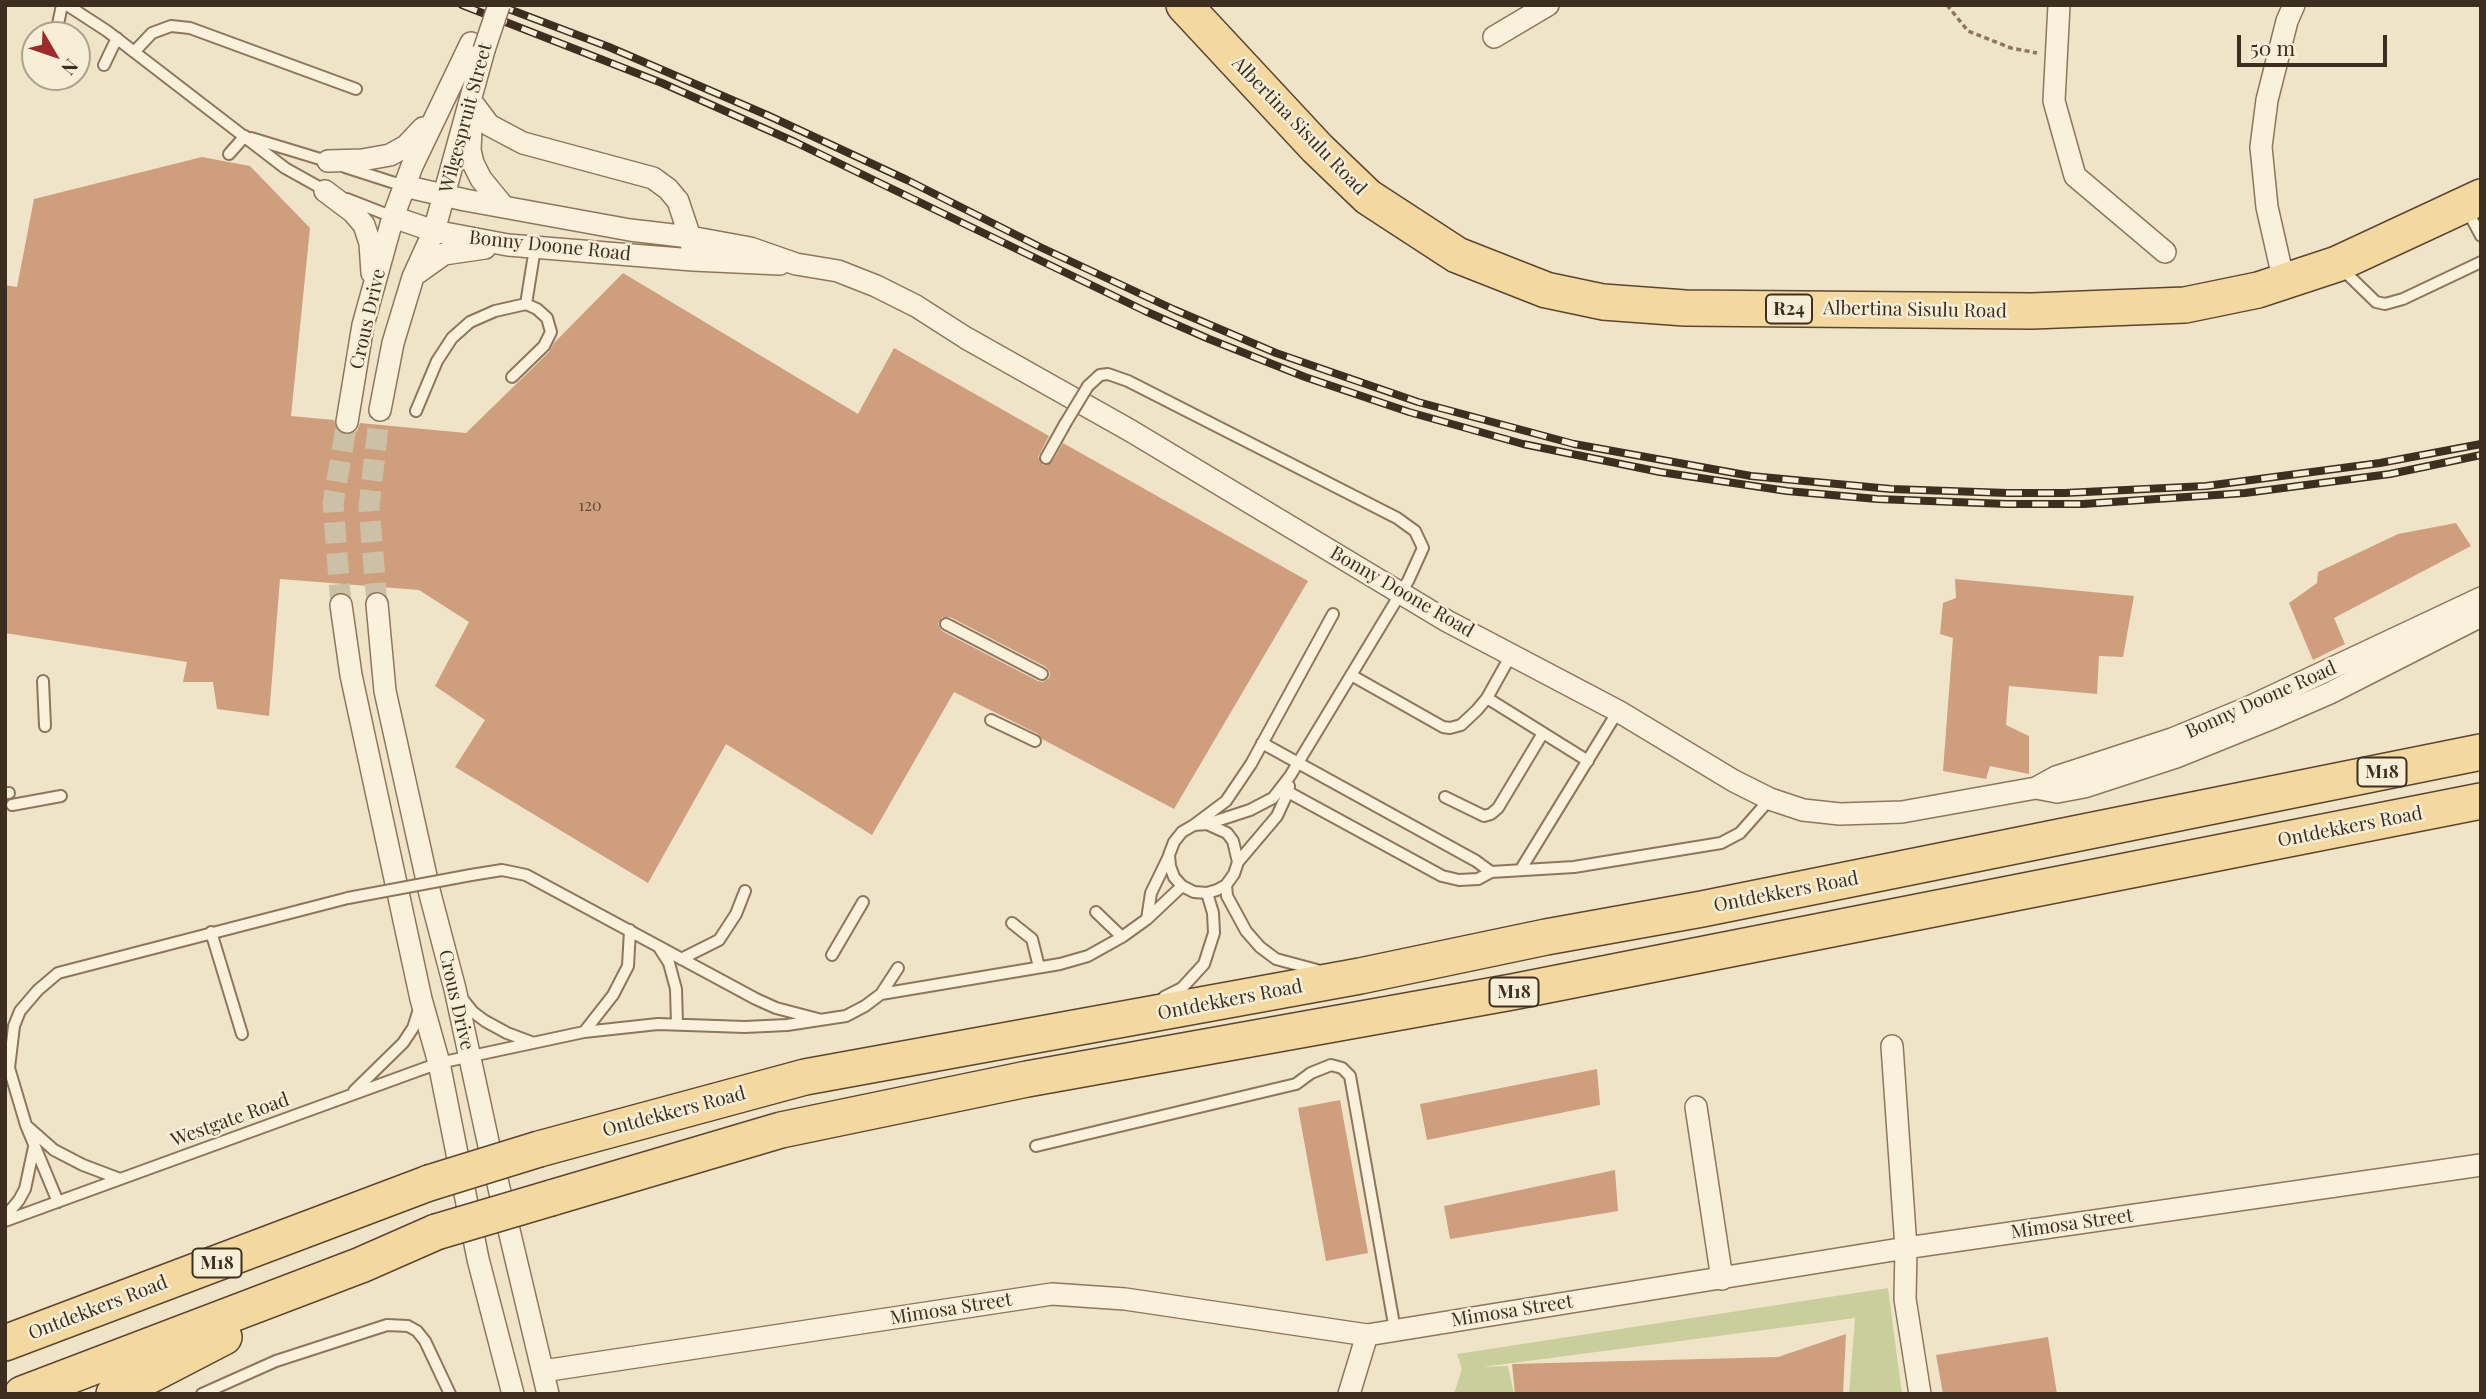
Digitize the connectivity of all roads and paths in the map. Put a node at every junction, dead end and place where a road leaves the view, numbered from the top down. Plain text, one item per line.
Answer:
1 (64, 5) edge
2 (485, 5) edge
3 (499, 5) edge
4 (1184, 5) edge
5 (1548, 5) edge
6 (1947, 5) edge
7 (2059, 5) edge
8 (2294, 5) edge
9 (1493, 37) dead end
10 (117, 38) junction
11 (478, 46) junction
12 (134, 52) junction
13 (2057, 56) junction
14 (104, 65) dead end
15 (356, 89) dead end
16 (475, 95) junction
17 (442, 105) junction
18 (245, 136) junction
19 (229, 154) dead end
20 (328, 161) junction
21 (404, 186) junction
22 (325, 191) junction
23 (444, 195) junction
24 (2472, 201) edge
25 (504, 206) junction
26 (393, 217) junction
27 (568, 218) junction
28 (435, 231) junction
29 (2481, 236) edge
30 (690, 237) junction
31 (508, 245) junction
32 (535, 248) junction
33 (561, 251) junction
34 (2165, 252) dead end
35 (693, 260) junction
36 (2481, 262) edge
37 (796, 264) junction
38 (2337, 264) junction
39 (413, 277) junction
40 (2284, 282) junction
41 (373, 289) junction
42 (526, 304) junction
43 (512, 377) dead end
44 (380, 410) tunnel mouth
45 (416, 411) dead end
46 (347, 422) tunnel mouth
47 (1046, 458) dead end
48 (1401, 593) junction
49 (2481, 598) edge
50 (377, 604) tunnel mouth
51 (341, 605) tunnel mouth
52 (1333, 614) dead end
53 (2481, 616) edge
54 (946, 624) dead end
55 (1511, 654) junction
56 (1042, 674) dead end
57 (1351, 675) junction
58 (43, 681) dead end
59 (1487, 698) junction
60 (1618, 711) junction
61 (991, 720) dead end
62 (45, 726) dead end
63 (1543, 733) junction
64 (1035, 741) dead end
65 (1262, 743) junction
66 (2481, 752) edge
67 (1588, 761) junction
68 (1298, 764) junction
69 (1290, 776) junction
70 (2036, 788) junction
71 (1289, 792) junction
72 (61, 796) dead end
73 (9, 797) edge
74 (1445, 797) dead end
75 (1770, 799) junction
76 (2480, 801) edge
77 (1207, 824) junction
78 (1194, 825) junction
79 (1169, 855) junction
80 (1238, 862) junction
81 (1521, 869) junction
82 (1491, 872) junction
83 (1226, 885) junction
84 (1182, 886) junction
85 (745, 891) dead end
86 (1207, 893) junction
87 (863, 902) dead end
88 (1096, 912) dead end
89 (1147, 919) junction
90 (1012, 923) dead end
91 (630, 930) junction
92 (211, 932) junction
93 (1122, 937) junction
94 (658, 947) junction
95 (832, 955) dead end
96 (681, 959) junction
97 (1040, 967) junction
98 (898, 968) dead end
99 (1360, 976) junction
100 (455, 989) junction
101 (881, 994) junction
102 (421, 999) junction
103 (823, 1020) junction
104 (677, 1024) junction
105 (1083, 1028) junction
106 (584, 1032) junction
107 (242, 1034) dead end
108 (533, 1043) junction
109 (1892, 1046) dead end
110 (468, 1056) junction
111 (439, 1063) junction
112 (7, 1068) edge
113 (349, 1096) junction
114 (1696, 1107) dead end
115 (26, 1125) junction
116 (1035, 1146) dead end
117 (34, 1147) junction
118 (2481, 1165) edge
119 (120, 1179) junction
120 (58, 1202) junction
121 (5, 1219) edge
122 (1906, 1248) junction
123 (361, 1265) junction
124 (1722, 1279) junction
125 (1395, 1330) junction
126 (1367, 1335) junction
127 (5, 1343) edge
128 (543, 1371) junction
129 (22, 1394) edge
130 (114, 1394) edge
131 (202, 1394) edge
132 (450, 1394) edge
133 (513, 1394) edge
134 (548, 1394) edge
135 (1349, 1394) edge
136 (1920, 1394) edge

1 - 10 lane, Bonny Doone Road
2 - 11 street, Wilgespruit Street
3 - 11 street, Wilgespruit Street, bridge
4 - 40 main road, Albertina Sisulu Road / R24
5 - 9 street
6 - 13 path
7 - 13 street
8 - 40 street
10 - 12 lane, Bonny Doone Road
10 - 14 lane
11 - 16 street, Wilgespruit Street
11 - 17 street, Wilgespruit Street
12 - 15 lane
12 - 18 lane, Bonny Doone Road
13 - 34 street
16 - 23 street, Wilgespruit Street
16 - 25 street
16 - 30 street
17 - 20 street
17 - 21 street, Wilgespruit Street
18 - 19 lane
18 - 20 lane, Bonny Doone Road
18 - 22 lane, Bonny Doone Road
20 - 21 lane, Bonny Doone Road
21 - 23 street, Bonny Doone Road
21 - 26 street, Wilgespruit Street
22 - 26 lane, Bonny Doone Road
22 - 41 street
23 - 25 street, Bonny Doone Road
23 - 28 street, Wilgespruit Street
24 - 29 lane
24 - 38 main road, Albertina Sisulu Road / R24
25 - 27 street, Bonny Doone Road
26 - 28 street, Bonny Doone Road
26 - 41 street, Crous Drive
27 - 30 street, Bonny Doone Road
27 - 33 street
28 - 31 street, Bonny Doone Road
28 - 39 street, Crous Drive
30 - 35 street
30 - 37 street, Bonny Doone Road
31 - 32 street, Bonny Doone Road
31 - 39 street
32 - 33 street, Bonny Doone Road
32 - 42 lane
33 - 35 street, Bonny Doone Road
35 - 37 street, Bonny Doone Road
36 - 38 lane
37 - 48 street, Bonny Doone Road
38 - 40 main road, Albertina Sisulu Road / R24
39 - 44 street, Crous Drive
41 - 46 street, Crous Drive
42 - 43 lane
42 - 45 lane
47 - 48 lane, bridge
48 - 55 street, Bonny Doone Road
48 - 57 lane
49 - 70 street, Bonny Doone Road
50 - 100 street, Crous Drive
51 - 102 street, Crous Drive
52 - 65 lane
53 - 70 street, Bonny Doone Road
54 - 56 lane
55 - 59 lane
55 - 60 street, Bonny Doone Road
57 - 59 lane
57 - 68 lane
58 - 62 lane
59 - 63 lane
60 - 67 lane
60 - 75 street, Bonny Doone Road
61 - 64 lane
63 - 67 lane
63 - 74 lane
65 - 68 lane
65 - 78 lane
66 - 99 main road, Ontdekkers Road / M18
67 - 81 lane
68 - 69 lane
68 - 82 lane
69 - 71 lane
69 - 77 lane
70 - 75 street, Bonny Doone Road
71 - 80 lane
71 - 82 lane
72 - 73 lane
75 - 81 lane
76 - 123 main road, Ontdekkers Road / M18, bridge
77 - 78 lane
77 - 80 lane
78 - 79 lane
79 - 84 lane
79 - 89 lane
80 - 83 lane
81 - 82 lane
83 - 86 lane
83 - 99 lane
84 - 86 lane
84 - 89 lane
85 - 96 lane
86 - 105 lane
87 - 95 lane
88 - 93 lane
89 - 93 lane
90 - 97 lane
91 - 92 lane, bridge
91 - 94 lane
91 - 106 lane
92 - 107 lane
92 - 112 lane
93 - 97 lane
94 - 96 lane
94 - 104 lane
96 - 103 lane
97 - 101 lane
98 - 101 lane
99 - 105 main road, Ontdekkers Road / M18
100 - 108 lane
100 - 110 street, Crous Drive
101 - 103 lane, Westgate Road
102 - 111 street, Crous Drive
102 - 113 lane
103 - 104 lane, Westgate Road
104 - 106 lane, Westgate Road
105 - 127 main road, Ontdekkers Road / M18, bridge
106 - 108 lane, Westgate Road
108 - 110 lane, Westgate Road
109 - 122 street
110 - 111 lane, Westgate Road
110 - 128 street, Crous Drive
111 - 113 lane, Westgate Road
111 - 133 street, Crous Drive
112 - 115 lane
113 - 119 lane, Westgate Road
114 - 124 street
115 - 117 lane
115 - 119 lane
116 - 125 lane
117 - 120 lane
117 - 121 lane
118 - 122 street, Mimosa Street
119 - 120 lane, Westgate Road
120 - 121 lane, Westgate Road
122 - 124 street, Mimosa Street
122 - 136 street
123 - 129 main road, Ontdekkers Road / M18
123 - 130 main road
124 - 125 street, Mimosa Street
125 - 126 street, Mimosa Street
126 - 128 street, Mimosa Street
126 - 135 street
128 - 134 street, Crous Drive
131 - 132 lane

